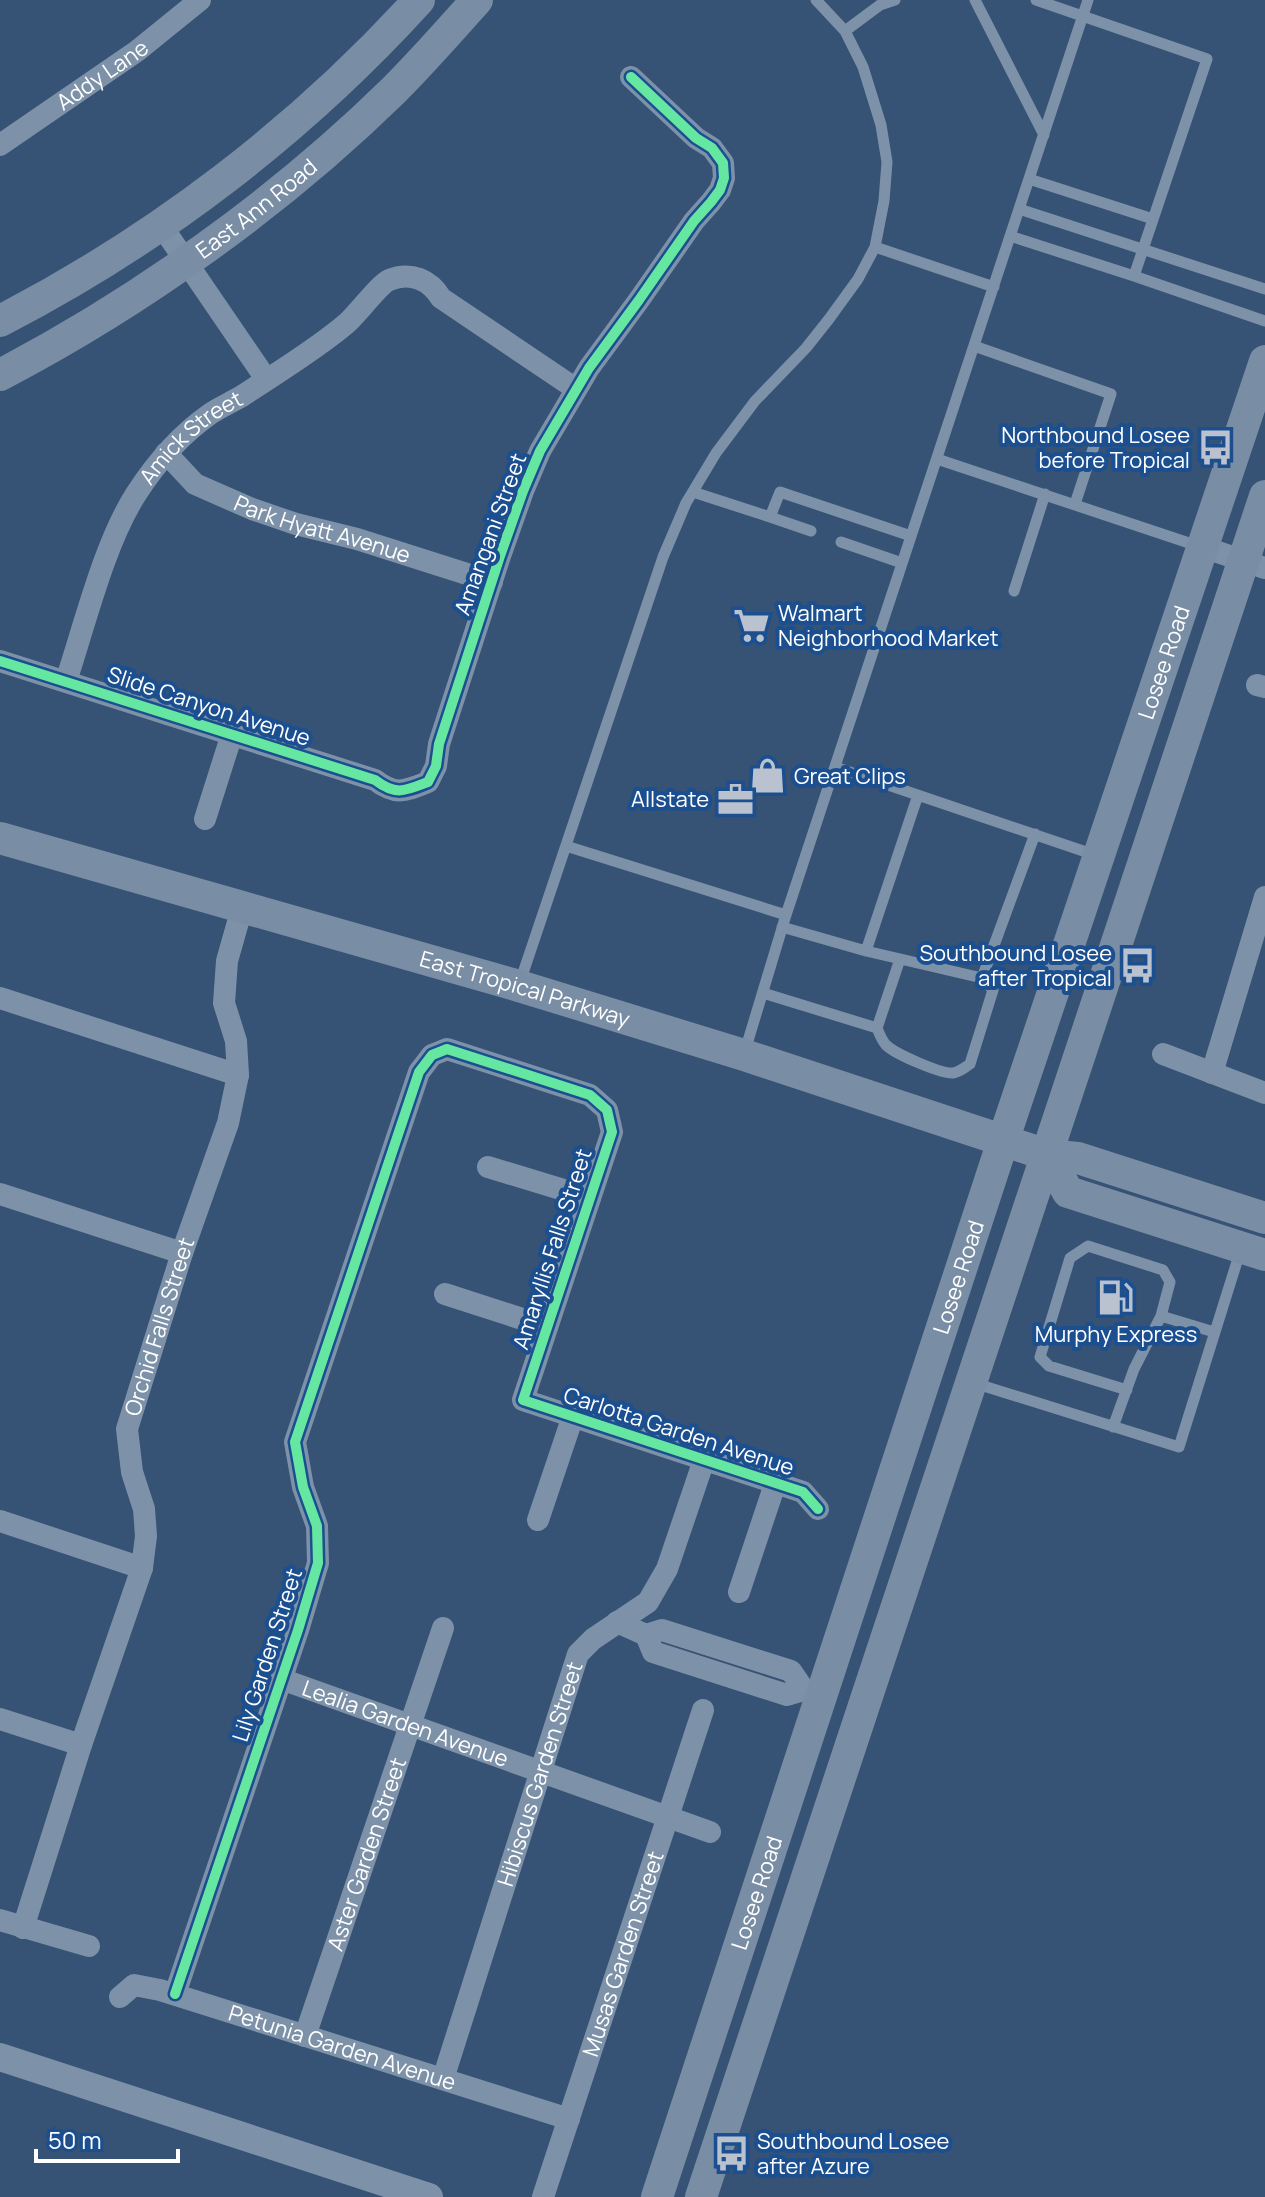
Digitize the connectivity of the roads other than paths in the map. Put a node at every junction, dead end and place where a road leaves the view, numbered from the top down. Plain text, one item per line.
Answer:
1 (200, 0) edge
2 (419, 0) edge
3 (477, 0) edge
4 (816, 0) edge
5 (895, 0) edge
6 (975, 0) edge
7 (1036, 0) edge
8 (1088, 0) edge
9 (1083, 16) junction
10 (845, 31) junction
11 (631, 77) dead end
12 (1044, 135) junction
13 (0, 145) edge
14 (1029, 179) junction
15 (1019, 209) junction
16 (1153, 219) junction
17 (161, 225) junction
18 (1010, 236) junction
19 (875, 247) junction
20 (1143, 249) junction
21 (186, 261) junction
22 (1134, 276) junction
23 (994, 287) junction
24 (1265, 289) edge
25 (0, 321) edge
26 (1265, 321) edge
27 (974, 346) junction
28 (1265, 361) edge
29 (0, 375) edge
30 (266, 379) junction
31 (576, 389) junction
32 (166, 453) junction
33 (937, 459) junction
34 (693, 492) junction
35 (1045, 494) junction
36 (1265, 496) edge
37 (1075, 504) junction
38 (770, 517) junction
39 (811, 531) dead end
40 (911, 536) junction
41 (841, 542) dead end
42 (1203, 547) junction
43 (902, 563) junction
44 (1254, 564) edge
45 (492, 582) junction
46 (1014, 591) dead end
47 (0, 661) edge
48 (66, 681) junction
49 (232, 734) junction
50 (835, 767) junction
51 (404, 791) joint
52 (918, 795) junction
53 (205, 819) dead end
54 (1035, 834) junction
55 (0, 838) edge
56 (566, 846) junction
57 (1099, 856) junction
58 (1265, 897) edge
59 (242, 908) junction
60 (784, 921) junction
61 (1261, 929) edge
62 (866, 951) junction
63 (900, 959) junction
64 (982, 978) junction
65 (519, 986) junction
66 (763, 993) junction
67 (0, 998) edge
68 (877, 1028) junction
69 (1163, 1054) dead end
70 (432, 1055) joint
71 (744, 1055) junction
72 (1212, 1073) junction
73 (238, 1075) junction
74 (1265, 1093) edge
75 (1003, 1141) junction
76 (1047, 1155) junction
77 (488, 1167) dead end
78 (0, 1194) edge
79 (590, 1198) junction
80 (1265, 1218) edge
81 (1253, 1251) edge
82 (182, 1253) junction
83 (445, 1294) dead end
84 (1161, 1316) junction
85 (547, 1327) junction
86 (1214, 1332) junction
87 (973, 1383) junction
88 (1127, 1390) junction
89 (523, 1400) joint
90 (573, 1416) junction
91 (1113, 1427) junction
92 (704, 1460) junction
93 (775, 1484) junction
94 (818, 1509) dead end
95 (538, 1520) dead end
96 (0, 1521) edge
97 (142, 1568) junction
98 (739, 1592) dead end
99 (617, 1622) junction
100 (443, 1628) dead end
101 (281, 1679) junction
102 (813, 1692) junction
103 (703, 1710) dead end
104 (0, 1719) edge
105 (410, 1725) junction
106 (81, 1745) junction
107 (541, 1771) junction
108 (668, 1816) junction
109 (710, 1832) dead end
110 (0, 1920) edge
111 (23, 1928) junction
112 (89, 1946) dead end
113 (175, 1994) junction
114 (120, 1997) dead end
115 (305, 2036) junction
116 (0, 2057) edge
117 (443, 2079) junction
118 (569, 2119) junction
119 (429, 2197) edge
120 (543, 2197) edge
121 (657, 2197) edge
122 (701, 2197) edge

1 - 13 street, Addy Lane
2 - 17 main road, East Ann Road
3 - 21 main road, East Ann Road
4 - 10 lane
5 - 10 lane
6 - 12 lane
7 - 9 lane
8 - 9 lane
9 - 12 lane
9 - 16 lane
10 - 19 lane
11 - 31 street, Amangani Street
12 - 14 lane
14 - 15 lane
14 - 16 lane
15 - 18 lane
15 - 20 lane
16 - 20 lane
17 - 21 street
17 - 25 main road, East Ann Road
18 - 22 lane
18 - 23 lane
19 - 23 lane
19 - 34 lane
20 - 22 lane
20 - 24 lane
21 - 29 main road, East Ann Road
21 - 30 street
22 - 26 lane
23 - 27 lane
27 - 33 lane
27 - 37 lane
28 - 42 main road, Losee Road
30 - 31 street, Amick Street
30 - 32 street, Amick Street
31 - 45 street, Amangani Street
32 - 45 street, Park Hyatt Avenue
32 - 48 street, Amick Street
33 - 35 lane
33 - 40 lane
34 - 38 lane
34 - 56 lane
35 - 37 lane
35 - 46 lane
36 - 44 main road, Losee Road
37 - 42 lane
38 - 39 lane
38 - 40 lane
40 - 43 lane
41 - 43 lane
42 - 44 street
42 - 57 main road, Losee Road
43 - 50 lane
44 - 76 main road, Losee Road
45 - 51 street, Amangani Street
47 - 48 street, Slide Canyon Avenue
48 - 49 street, Slide Canyon Avenue
49 - 51 street, Slide Canyon Avenue
49 - 53 street
50 - 52 lane
50 - 60 lane
52 - 54 lane
52 - 62 lane
54 - 57 lane
54 - 64 lane
55 - 59 main road, East Tropical Parkway
56 - 60 lane
56 - 65 lane
57 - 75 main road, Losee Road
58 - 61 street
59 - 65 main road, East Tropical Parkway
59 - 73 street, Orchid Falls Street
60 - 62 lane
60 - 66 lane
61 - 72 street
62 - 63 lane
63 - 64 lane
63 - 68 lane
64 - 68 lane
65 - 71 main road, East Tropical Parkway
66 - 68 lane
66 - 71 lane
67 - 73 street
69 - 72 street
70 - 79 street, Amaryllis Falls Street
70 - 101 street, Lily Garden Street
71 - 75 main road, East Tropical Parkway
72 - 74 street
73 - 82 street, Orchid Falls Street
75 - 76 main road, East Tropical Parkway
75 - 102 main road, Losee Road
76 - 80 main road, East Tropical Parkway
76 - 81 main road
76 - 87 main road, Losee Road
77 - 79 street
78 - 82 street
79 - 85 street, Amaryllis Falls Street
81 - 86 lane
82 - 97 street, Orchid Falls Street
83 - 85 street
84 - 86 lane
84 - 88 lane
84 - 88 lane
85 - 89 street, Amaryllis Falls Street
86 - 91 lane
87 - 91 lane
87 - 122 main road, Losee Road
88 - 91 lane
89 - 90 street, Carlotta Garden Avenue
90 - 92 street, Carlotta Garden Avenue
90 - 95 street
92 - 93 street, Carlotta Garden Avenue
92 - 99 street, Hibiscus Garden Street
93 - 94 street, Carlotta Garden Avenue
93 - 98 street
96 - 97 street
97 - 106 street, Orchid Falls Street
99 - 102 street
99 - 107 street, Hibiscus Garden Street
100 - 105 street, Aster Garden Street
101 - 105 street, Lealia Garden Avenue
101 - 113 street, Lily Garden Street
102 - 121 main road, Losee Road
103 - 108 street, Musas Garden Street
104 - 106 street
105 - 107 street, Lealia Garden Avenue
105 - 115 street, Aster Garden Street
106 - 111 street, Orchid Falls Street
107 - 108 street, Lealia Garden Avenue
107 - 117 street, Hibiscus Garden Street
108 - 109 street, Lealia Garden Avenue
108 - 118 street, Musas Garden Street
110 - 111 street
111 - 112 street
113 - 114 street, Petunia Garden Avenue
113 - 115 street, Petunia Garden Avenue
115 - 117 street, Petunia Garden Avenue
116 - 119 street
117 - 118 street, Petunia Garden Avenue
118 - 120 street, Musas Garden Street

